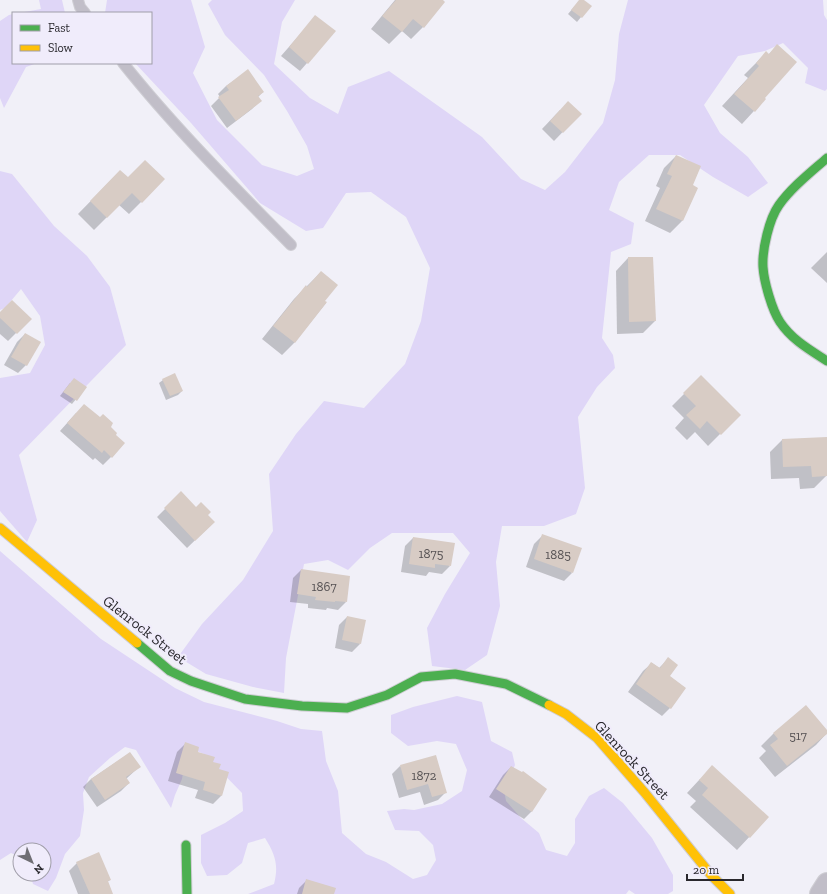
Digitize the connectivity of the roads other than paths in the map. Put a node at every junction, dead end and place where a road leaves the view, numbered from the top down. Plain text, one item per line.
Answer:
1 (78, 0) edge
2 (83, 12) edge
3 (124, 64) edge
4 (827, 158) edge
5 (291, 245) dead end
6 (827, 361) edge
7 (0, 528) edge
8 (186, 845) dead end
9 (827, 884) edge
10 (188, 894) edge
11 (730, 894) edge
12 (820, 894) edge

1 - 2 lane
3 - 5 lane
4 - 6 street
7 - 11 street, Glenrock Street
8 - 10 street
9 - 12 street

